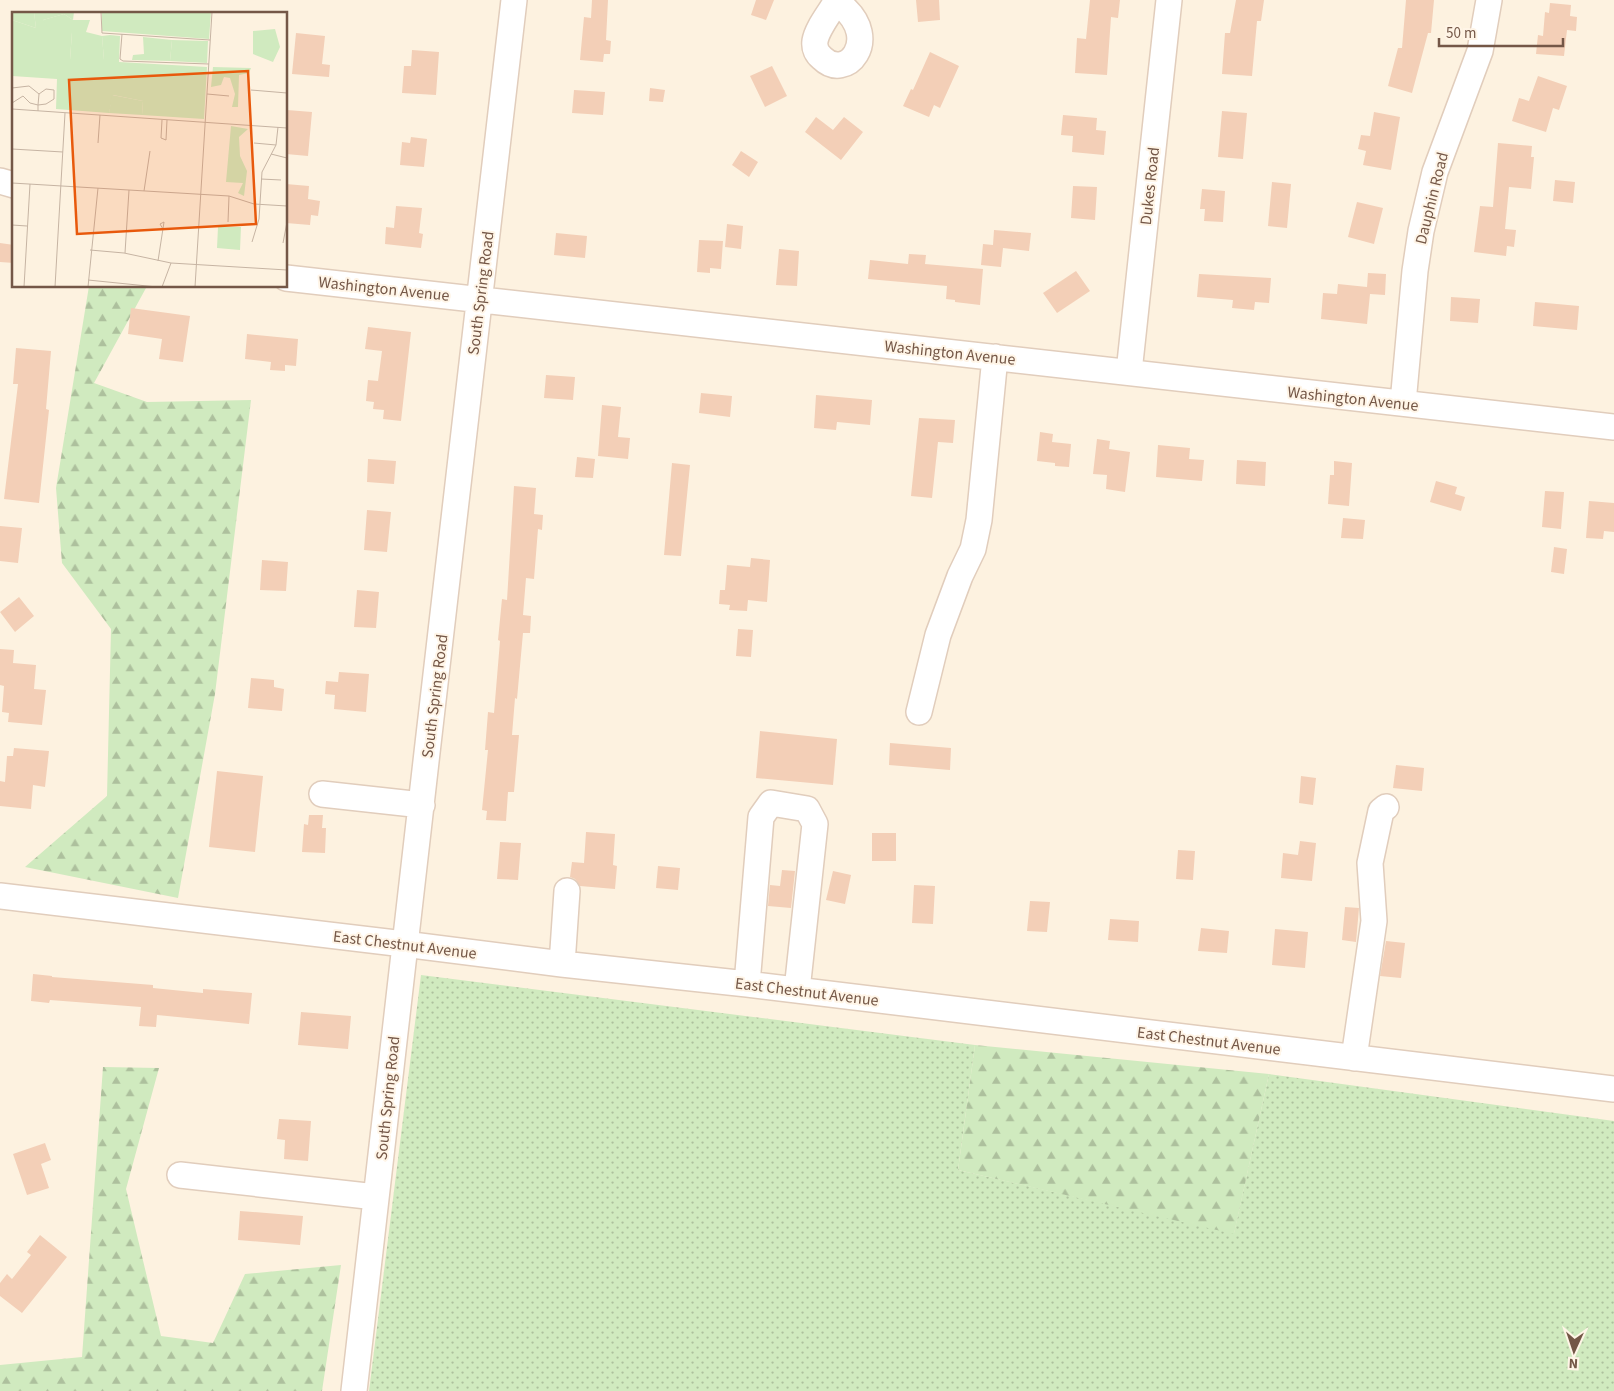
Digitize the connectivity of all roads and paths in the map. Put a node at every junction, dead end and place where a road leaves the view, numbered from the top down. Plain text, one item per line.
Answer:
1 (514, 0) edge
2 (1169, 0) edge
3 (1489, 0) edge
4 (288, 278) edge
5 (480, 299) junction
6 (995, 357) junction
7 (1129, 372) junction
8 (1403, 403) junction
9 (1614, 427) edge
10 (919, 712) dead end
11 (322, 794) dead end
12 (422, 806) junction
13 (1386, 806) dead end
14 (567, 891) dead end
15 (0, 896) edge
16 (404, 944) junction
17 (562, 964) junction
18 (747, 984) junction
19 (797, 990) junction
20 (1354, 1058) junction
21 (1614, 1089) edge
22 (180, 1175) dead end
23 (376, 1197) junction
24 (354, 1391) edge

1 - 5 street, South Spring Road
2 - 7 street, Dukes Road
3 - 8 street, Dauphin Road
4 - 5 street, Washington Avenue
5 - 6 street, Washington Avenue
5 - 12 street, South Spring Road
6 - 7 street, Washington Avenue
6 - 10 street
7 - 8 street, Washington Avenue
8 - 9 street, Washington Avenue
11 - 12 street
12 - 16 street, South Spring Road
13 - 20 street
14 - 17 street
15 - 16 street, East Chestnut Avenue
16 - 17 street, East Chestnut Avenue
16 - 23 street, South Spring Road
17 - 18 street, East Chestnut Avenue
18 - 19 street, East Chestnut Avenue
18 - 19 street
19 - 20 street, East Chestnut Avenue
20 - 21 street, East Chestnut Avenue
22 - 23 street
23 - 24 street, South Spring Road

